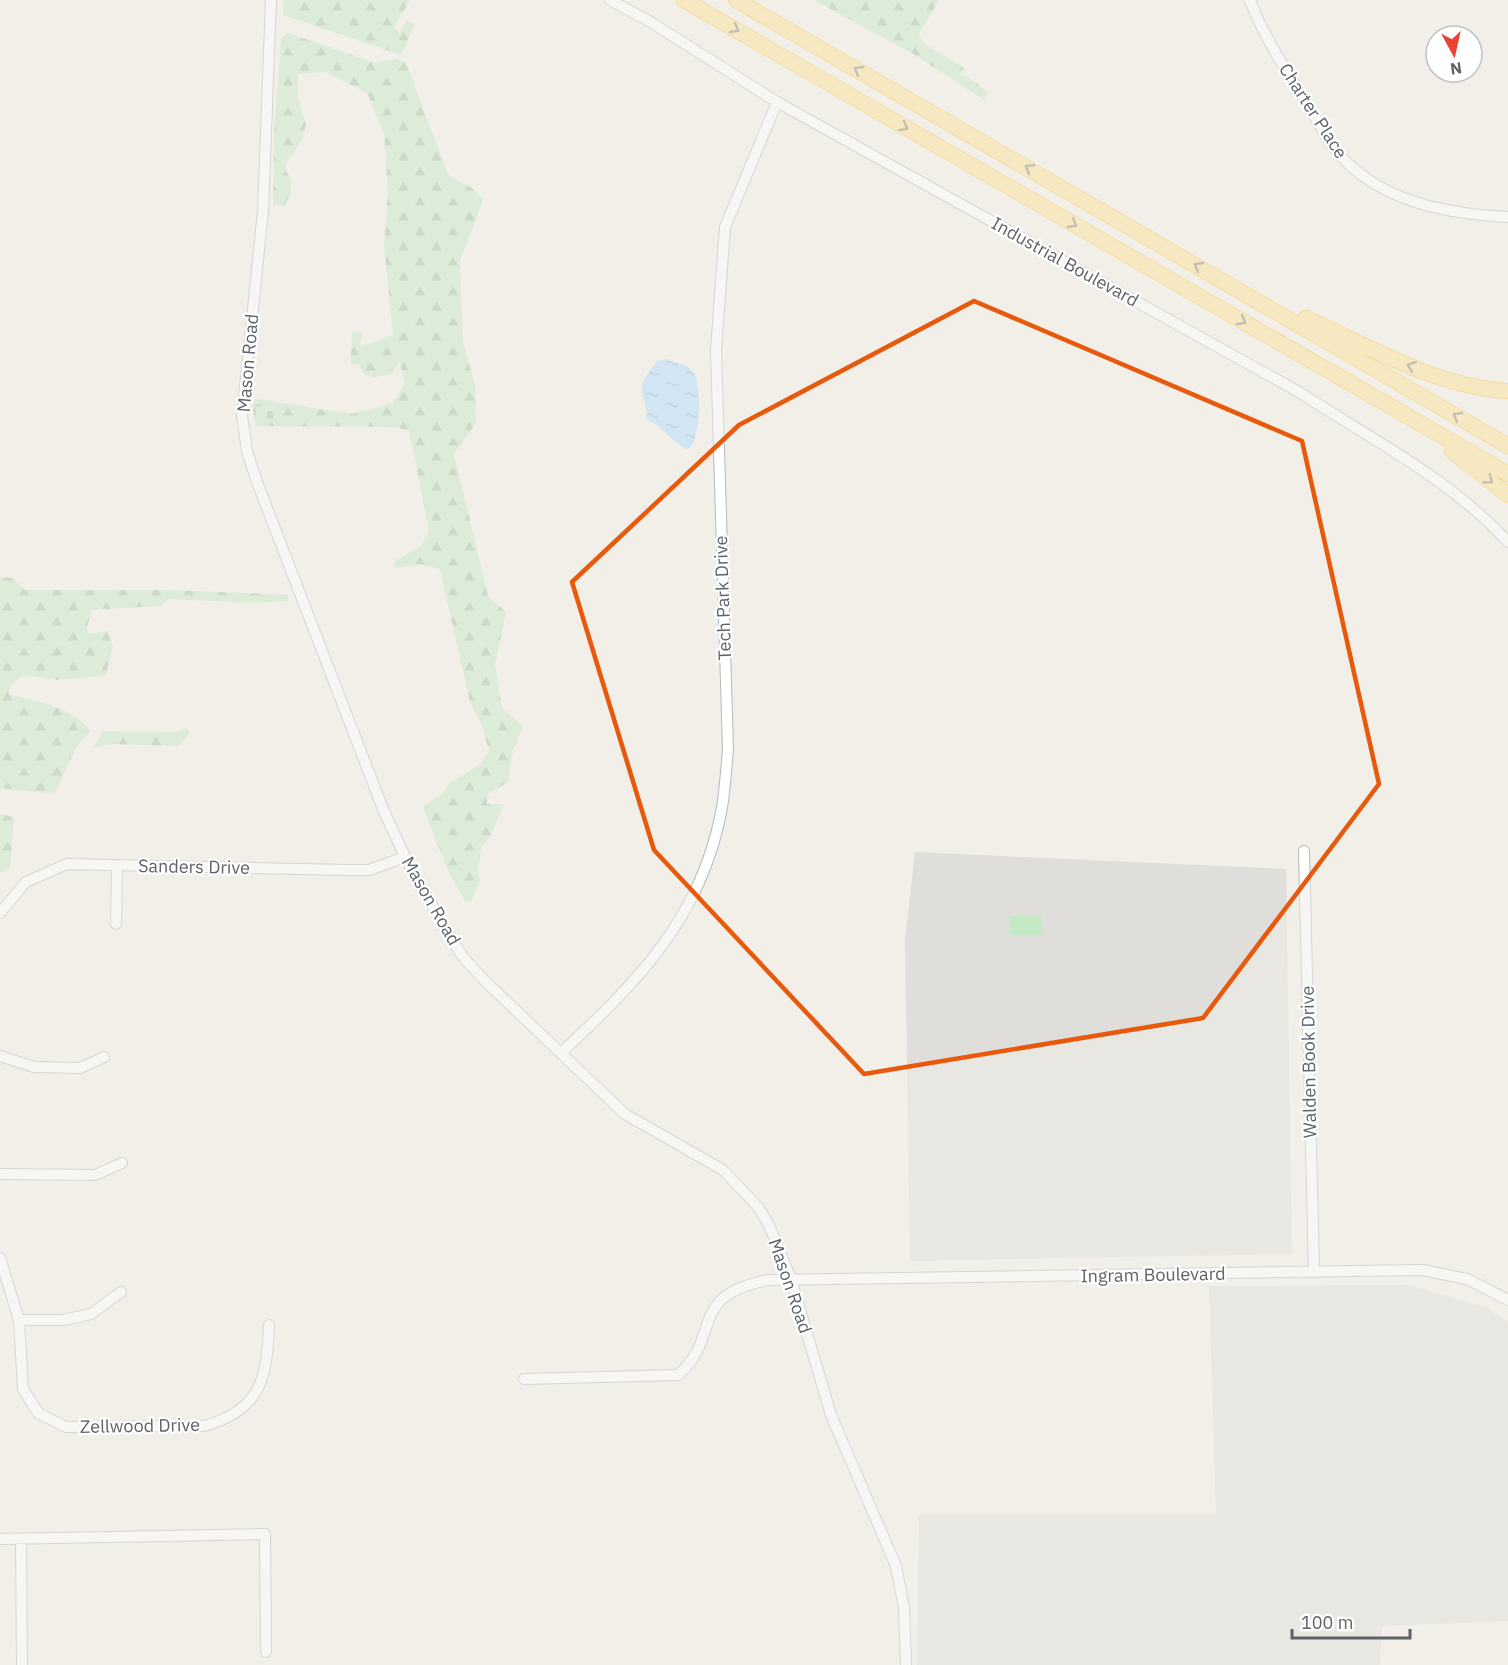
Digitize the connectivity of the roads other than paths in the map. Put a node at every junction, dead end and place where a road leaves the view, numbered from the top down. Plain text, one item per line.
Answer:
1 (271, 0) edge
2 (610, 0) edge
3 (684, 0) edge
4 (736, 0) edge
5 (1250, 0) edge
6 (777, 102) junction
7 (1508, 217) edge
8 (1225, 281) junction
9 (1508, 391) edge
10 (1410, 417) junction
11 (1508, 446) edge
12 (1508, 474) edge
13 (1508, 495) edge
14 (1508, 542) edge
15 (1304, 851) dead end
16 (405, 857) junction
17 (117, 865) junction
18 (0, 913) edge
19 (116, 924) dead end
20 (562, 1052) junction
21 (0, 1056) edge
22 (104, 1057) dead end
23 (122, 1164) dead end
24 (0, 1174) edge
25 (0, 1258) edge
26 (1314, 1272) junction
27 (791, 1279) junction
28 (121, 1292) dead end
29 (1508, 1300) edge
30 (19, 1320) junction
31 (269, 1325) dead end
32 (524, 1379) dead end
33 (0, 1539) edge
34 (21, 1539) junction
35 (266, 1652) dead end
36 (22, 1665) edge
37 (906, 1665) edge

1 - 16 street, Mason Road
2 - 6 street, Industrial Boulevard
3 -> 10 highway
8 -> 4 highway
5 - 7 street, Charter Place
6 - 14 street, Industrial Boulevard
6 - 20 street, Tech Park Drive
9 -> 8 highway
11 -> 8 highway
10 - 12 highway
10 -> 13 highway
15 - 26 street, Walden Book Drive
16 - 17 street, Sanders Drive
16 - 20 street, Mason Road
17 - 18 street, Sanders Drive
17 - 19 street
20 - 27 street, Mason Road
21 - 22 street
23 - 24 street
25 - 30 street, Zellwood Drive
26 - 27 street, Ingram Boulevard
26 - 29 street, Ingram Boulevard
27 - 32 street, Ingram Boulevard
27 - 37 street, Mason Road
28 - 30 street
30 - 31 street, Zellwood Drive
33 - 34 street
34 - 35 street
34 - 36 street

